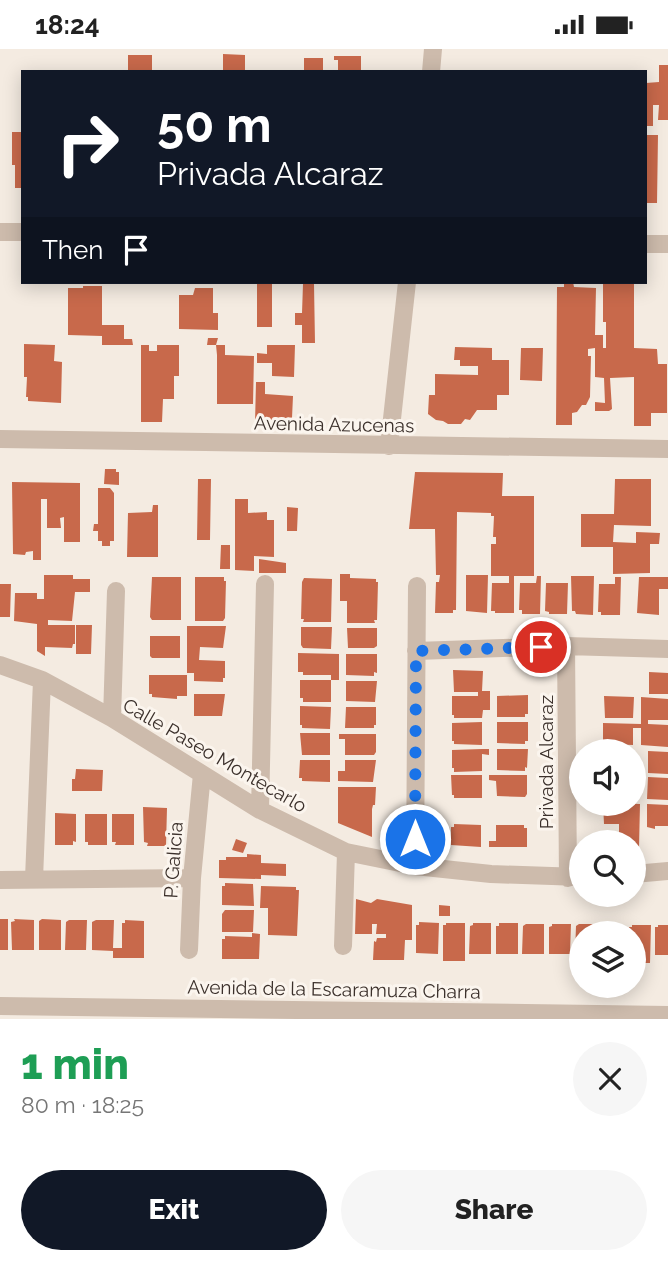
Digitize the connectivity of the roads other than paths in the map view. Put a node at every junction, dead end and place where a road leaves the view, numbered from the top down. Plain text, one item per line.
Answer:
1 (433, 49) edge
2 (430, 70) edge
3 (0, 232) edge
4 (21, 232) edge
5 (647, 244) edge
6 (668, 244) edge
7 (407, 284) edge
8 (0, 439) edge
9 (389, 446) junction
10 (668, 449) edge
11 (265, 584) dead end
12 (417, 586) dead end
13 (116, 591) dead end
14 (566, 646) junction
15 (668, 649) edge
16 (416, 651) junction
17 (0, 665) edge
18 (42, 680) junction
19 (112, 718) junction
20 (202, 774) junction
21 (260, 810) junction
22 (573, 830) edge
23 (346, 852) junction
24 (415, 866) junction
25 (668, 871) edge
26 (646, 873) edge
27 (569, 877) edge
28 (191, 878) junction
29 (34, 879) junction
30 (0, 880) edge
31 (342, 946) dead end
32 (189, 950) dead end
33 (0, 1006) edge
34 (668, 1015) edge

1 - 2 street
3 - 4 street
5 - 6 street
7 - 9 street
8 - 9 street, Avenida Azucenas
9 - 10 street, Avenida Azucenas
11 - 21 street
12 - 16 street
13 - 19 street
14 - 15 street
14 - 16 street
14 - 22 street, Privada Alcaraz
16 - 24 street
17 - 18 street, Calle Paseo Montecarlo
18 - 19 street, Calle Paseo Montecarlo
18 - 29 street
19 - 20 street, Calle Paseo Montecarlo
20 - 21 street, Calle Paseo Montecarlo
20 - 28 street, P. Galicia
21 - 23 street, Calle Paseo Montecarlo
23 - 24 street, Calle Paseo Montecarlo
23 - 31 street
24 - 27 street, Calle Paseo Montecarlo
25 - 26 street
28 - 29 street
28 - 32 street, P. Galicia
29 - 30 street
33 - 34 street, Avenida de la Escaramuza Charra

